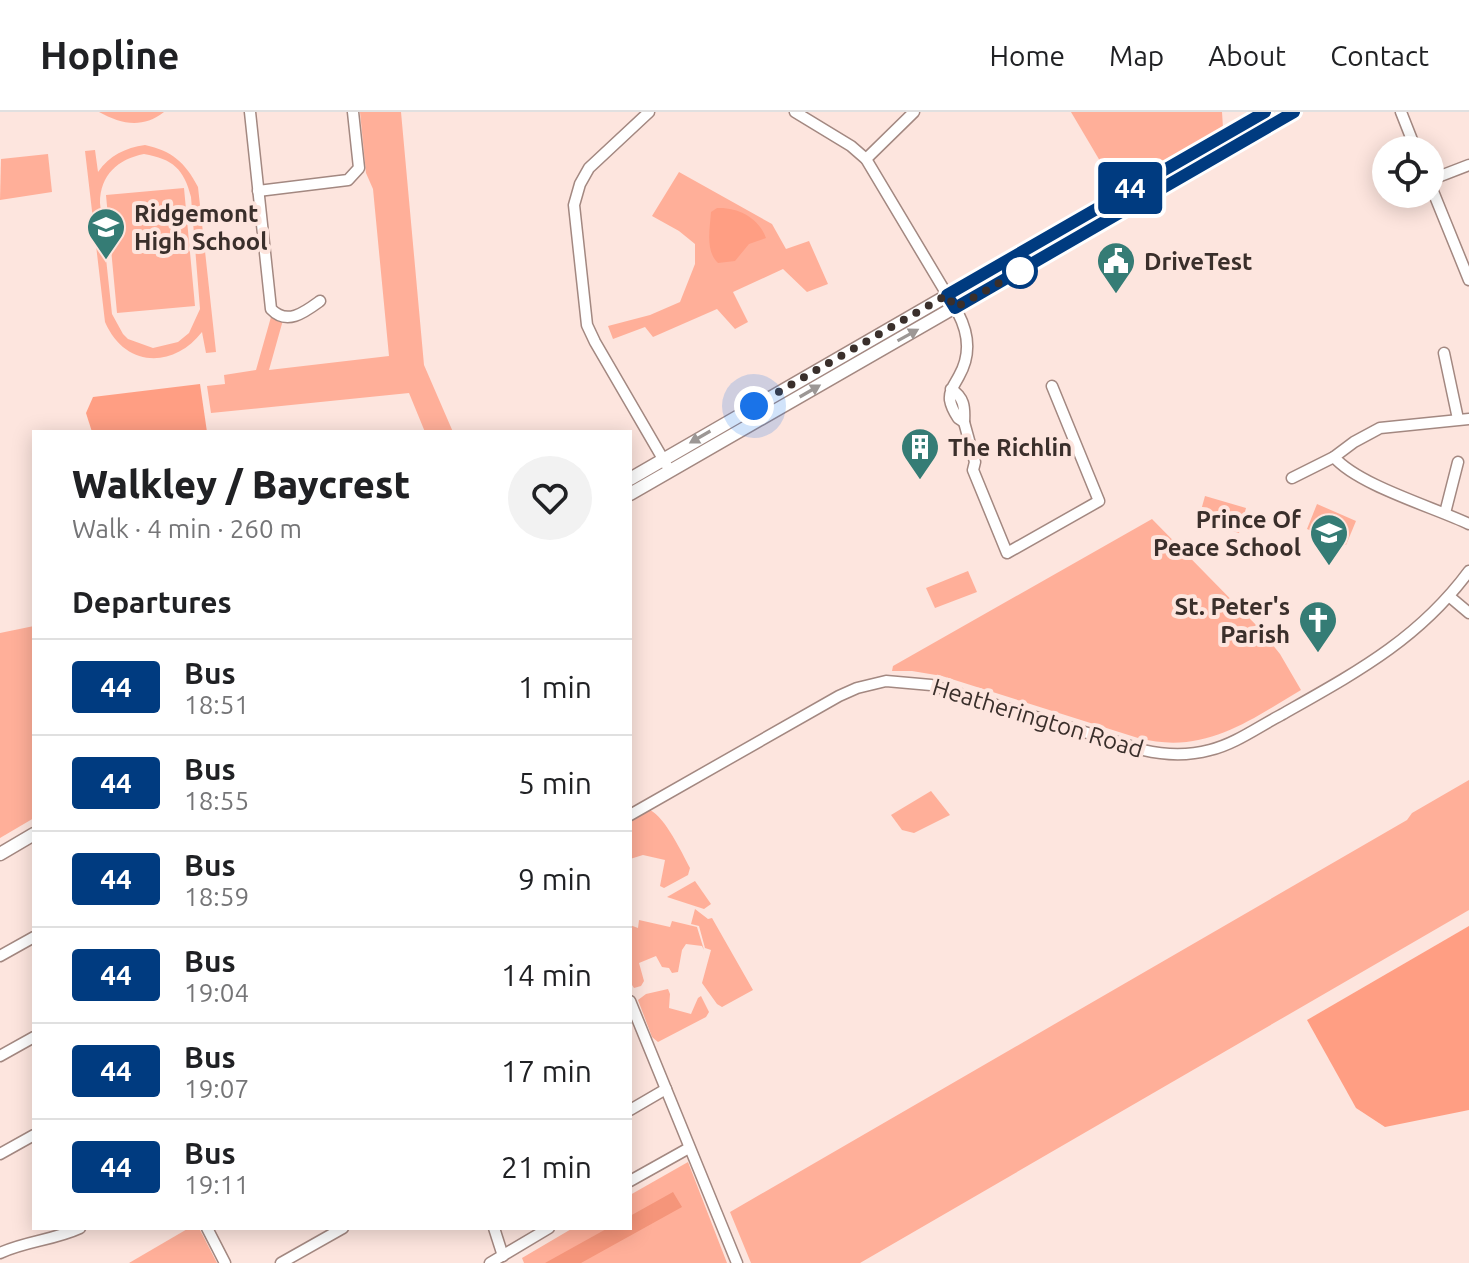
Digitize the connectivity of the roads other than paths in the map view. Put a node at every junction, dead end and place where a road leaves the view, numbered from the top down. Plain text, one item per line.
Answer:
1 (250, 112) edge
2 (353, 112) edge
3 (649, 112) edge
4 (795, 112) edge
5 (914, 112) edge
6 (1265, 112) edge
7 (1294, 112) edge
8 (1401, 112) edge
9 (1410, 136) edge
10 (866, 159) junction
11 (1469, 165) edge
12 (1444, 176) edge
13 (258, 191) junction
14 (1440, 208) edge
15 (1469, 280) edge
16 (947, 295) junction
17 (320, 301) dead end
18 (955, 308) junction
19 (1444, 353) dead end
20 (1052, 386) dead end
21 (1464, 419) edge
22 (1334, 457) junction
23 (663, 459) junction
24 (1458, 462) dead end
25 (670, 471) junction
26 (632, 478) edge
27 (1292, 478) dead end
28 (632, 493) edge
29 (1445, 513) junction
30 (1469, 524) edge
31 (1469, 571) edge
32 (1450, 597) junction
33 (1469, 613) edge
34 (632, 814) edge
35 (32, 838) edge
36 (0, 854) edge
37 (32, 938) edge
38 (0, 956) edge
39 (632, 1007) edge
40 (32, 1038) edge
41 (0, 1056) edge
42 (666, 1089) junction
43 (632, 1109) edge
44 (32, 1136) edge
45 (689, 1148) junction
46 (0, 1154) edge
47 (632, 1180) edge
48 (75, 1230) edge
49 (208, 1230) edge
50 (339, 1230) edge
51 (495, 1230) edge
52 (546, 1230) edge
53 (0, 1253) edge
54 (503, 1256) junction
55 (225, 1263) edge
56 (281, 1263) edge
57 (490, 1263) edge
58 (737, 1263) edge

1 - 13 street
2 - 13 street
3 - 23 street
4 - 10 street
5 - 10 street
6 - 16 main road
7 - 18 main road
8 - 9 street
10 - 16 street
11 - 12 street
13 - 17 street
14 - 15 street
16 - 18 street
16 -> 23 main road
18 - 20 street
25 -> 18 main road
19 - 21 street
21 - 22 street
22 - 27 street
22 - 29 street
23 - 25 street
23 - 26 main road
24 - 29 street
25 - 28 main road
29 - 30 street
31 - 32 street, Heatherington Road
32 - 33 street
32 - 34 street, Heatherington Road
35 - 36 main road
37 - 38 street
39 - 42 street
40 - 41 street
42 - 43 street
42 - 45 street
44 - 46 street
45 - 47 street
45 - 58 street
48 - 53 street
49 - 55 street
50 - 56 street
51 - 54 street
52 - 54 street
54 - 57 street

